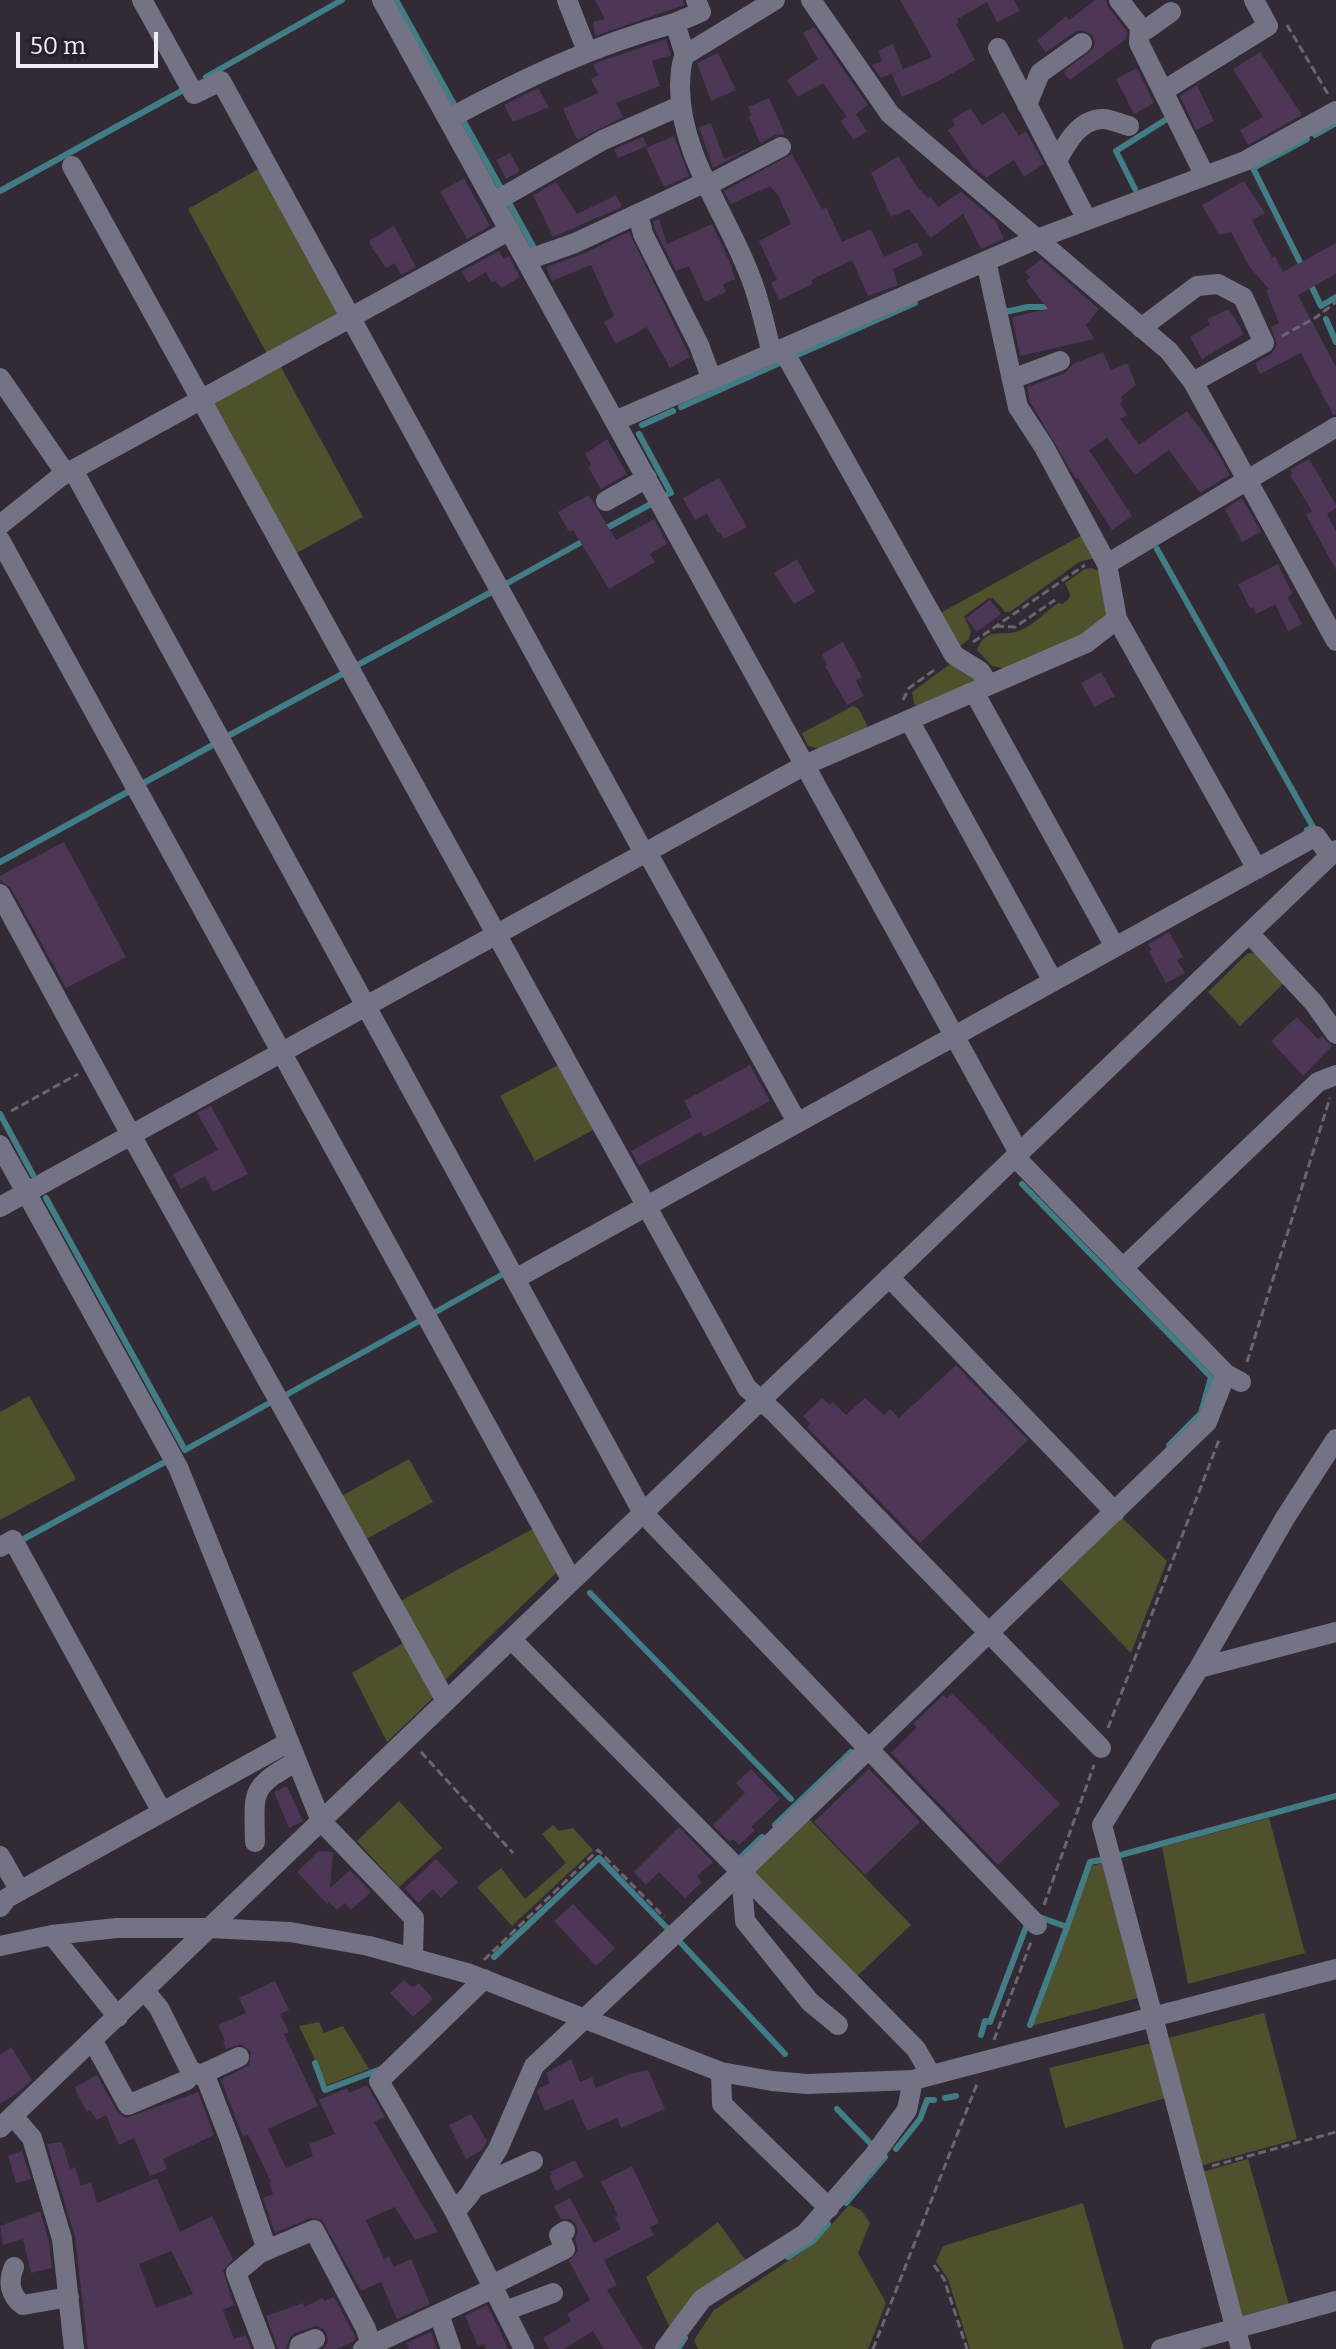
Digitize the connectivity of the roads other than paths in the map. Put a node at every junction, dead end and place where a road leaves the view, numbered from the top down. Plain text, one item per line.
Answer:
1 (142, 0) edge
2 (382, 0) edge
3 (567, 0) edge
4 (696, 0) edge
5 (773, 0) edge
6 (811, 0) edge
7 (1119, 0) edge
8 (1254, 0) edge
9 (1171, 12) dead end
10 (675, 23) junction
11 (1140, 27) junction
12 (1082, 43) dead end
13 (998, 48) dead end
14 (587, 51) junction
15 (685, 55) junction
16 (1163, 91) junction
17 (1332, 103) edge
18 (1027, 105) junction
19 (680, 106) junction
20 (448, 119) junction
21 (1129, 126) dead end
22 (781, 147) dead end
23 (1057, 161) junction
24 (72, 166) dead end
25 (1205, 176) junction
26 (707, 184) junction
27 (494, 202) junction
28 (638, 214) junction
29 (1087, 220) junction
30 (510, 230) junction
31 (1037, 239) junction
32 (527, 260) junction
33 (986, 261) junction
34 (350, 316) junction
35 (1141, 328) junction
36 (778, 352) junction
37 (1060, 361) dead end
38 (0, 378) edge
39 (1012, 379) junction
40 (712, 380) junction
41 (1193, 382) junction
42 (201, 399) junction
43 (615, 421) junction
44 (1336, 427) edge
45 (70, 472) junction
46 (647, 478) junction
47 (1247, 480) junction
48 (606, 501) dead end
49 (0, 525) edge
50 (0, 540) edge
51 (1107, 564) junction
52 (1117, 619) junction
53 (1336, 641) edge
54 (981, 688) junction
55 (909, 720) junction
56 (805, 765) junction
57 (646, 853) junction
58 (1333, 853) edge
59 (1257, 869) junction
60 (0, 894) edge
61 (1249, 933) junction
62 (496, 935) junction
63 (1115, 947) junction
64 (1053, 981) junction
65 (366, 1006) junction
66 (1336, 1034) edge
67 (954, 1035) junction
68 (281, 1053) junction
69 (1334, 1084) edge
70 (797, 1122) junction
71 (131, 1135) junction
72 (0, 1145) edge
73 (1017, 1155) junction
74 (26, 1192) junction
75 (646, 1206) junction
76 (0, 1207) edge
77 (1123, 1268) junction
78 (889, 1277) junction
79 (515, 1279) junction
80 (761, 1401) junction
81 (1336, 1439) edge
82 (1115, 1512) junction
83 (643, 1513) junction
84 (9, 1549) edge
85 (0, 1562) edge
86 (572, 1581) junction
87 (1336, 1632) edge
88 (989, 1634) junction
89 (511, 1639) junction
90 (1199, 1668) junction
91 (446, 1701) junction
92 (289, 1742) junction
93 (1101, 1748) road end
94 (868, 1750) junction
95 (297, 1761) junction
96 (162, 1812) junction
97 (321, 1821) junction
98 (255, 1842) dead end
99 (0, 1856) edge
100 (741, 1872) junction
101 (20, 1891) junction
102 (0, 1907) edge
103 (1037, 1925) road end
104 (209, 1928) junction
105 (52, 1935) junction
106 (1, 1939) edge
107 (413, 1956) junction
108 (1336, 1969) edge
109 (477, 1977) junction
110 (145, 1991) junction
111 (118, 2017) junction
112 (1152, 2018) junction
113 (586, 2019) junction
114 (838, 2025) dead end
115 (93, 2041) junction
116 (239, 2057) dead end
117 (721, 2072) junction
118 (194, 2077) junction
119 (922, 2078) junction
120 (6, 2122) edge
121 (533, 2161) dead end
122 (474, 2187) junction
123 (829, 2208) junction
124 (455, 2212) junction
125 (565, 2231) dead end
126 (267, 2250) junction
127 (14, 2267) dead end
128 (493, 2287) junction
129 (553, 2293) dead end
130 (69, 2297) junction
131 (1336, 2301) edge
132 (505, 2311) junction
133 (439, 2314) junction
134 (1234, 2329) junction
135 (367, 2347) edge
136 (74, 2349) edge
137 (265, 2349) edge
138 (451, 2349) edge
139 (524, 2349) edge
140 (665, 2349) edge
141 (1161, 2349) edge
142 (1241, 2349) edge

1 - 34 street
2 - 20 street
3 - 14 street
4 - 10 street
5 - 15 street
6 - 31 street
7 - 11 street
8 - 16 street
9 - 11 street
10 - 14 street
10 - 15 street
11 - 16 street
12 - 18 street
13 - 18 street
14 - 20 street
15 - 19 street
16 - 25 street
17 - 25 street
18 - 23 street
19 - 26 street
19 - 27 street
20 - 27 street
21 - 23 street
22 - 26 street
23 - 29 street
24 - 42 street
25 - 29 street
26 - 28 street
26 - 36 street
27 - 30 street
28 - 32 street
28 - 40 street
29 - 31 street
30 - 32 street
30 - 34 street
31 - 33 street
31 - 35 street
32 - 43 street
33 - 36 street
33 - 39 street
34 - 42 street
34 - 57 street
35 - 41 street
35 - 41 street
36 - 40 street
36 - 54 street
37 - 39 street
38 - 45 street
39 - 51 street
40 - 43 street
41 - 47 street
42 - 45 street
42 - 62 street
43 - 46 street
44 - 47 street
45 - 49 street
45 - 65 street
46 - 48 street
46 - 56 street
47 - 51 street
47 - 53 street
50 - 68 street
51 - 52 street
52 - 54 street
52 - 59 street
54 - 55 street
54 - 63 street
55 - 56 street
55 - 64 street
56 - 57 street
56 - 67 street
57 - 62 street
57 - 70 street
58 - 59 street
58 - 61 street
59 - 63 street
60 - 71 street
61 - 66 street
61 - 73 street
62 - 65 street
62 - 75 street
63 - 64 street
64 - 67 street
65 - 68 street
65 - 79 street
67 - 70 street
67 - 73 street
68 - 71 street
68 - 86 street
69 - 77 street
70 - 75 street
71 - 74 street
71 - 91 street
72 - 74 street
73 - 77 street
73 - 78 street
74 - 76 street
74 - 92 street
75 - 79 street
75 - 80 street
77 - 82 street
78 - 80 street
78 - 82 street
79 - 83 street
80 - 83 street
80 - 88 street
81 - 90 street
82 - 88 street
83 - 86 street
83 - 94 street
84 - 85 street
84 - 96 street
86 - 89 street
87 - 90 street
88 - 93 street
88 - 94 street
89 - 91 street
89 - 100 street
90 - 112 street
91 - 97 street
92 - 95 street
92 - 96 street
94 - 100 street
94 - 103 street
95 - 97 street
95 - 98 street
96 - 101 street
97 - 104 street
97 - 107 street
99 - 101 street
100 - 113 street
100 - 114 street
100 - 119 street
101 - 102 street
104 - 105 street
104 - 107 street
104 - 110 street
105 - 106 street
105 - 111 street
107 - 109 street
108 - 112 street
109 - 113 street
109 - 124 street
110 - 111 street
110 - 118 street
111 - 115 street
112 - 119 street
112 - 134 street
113 - 117 street
113 - 122 street
115 - 118 street
115 - 120 street
116 - 118 street
117 - 119 street
117 - 123 street
118 - 126 street
119 - 123 street
120 - 130 street
121 - 122 street
122 - 124 street
123 - 140 street
124 - 128 street
125 - 128 street
126 - 135 street
126 - 137 street
127 - 130 street
128 - 132 street
128 - 133 street
129 - 132 street
130 - 136 street
131 - 134 street
132 - 139 street
133 - 135 street
133 - 138 street
134 - 141 street
134 - 142 street

